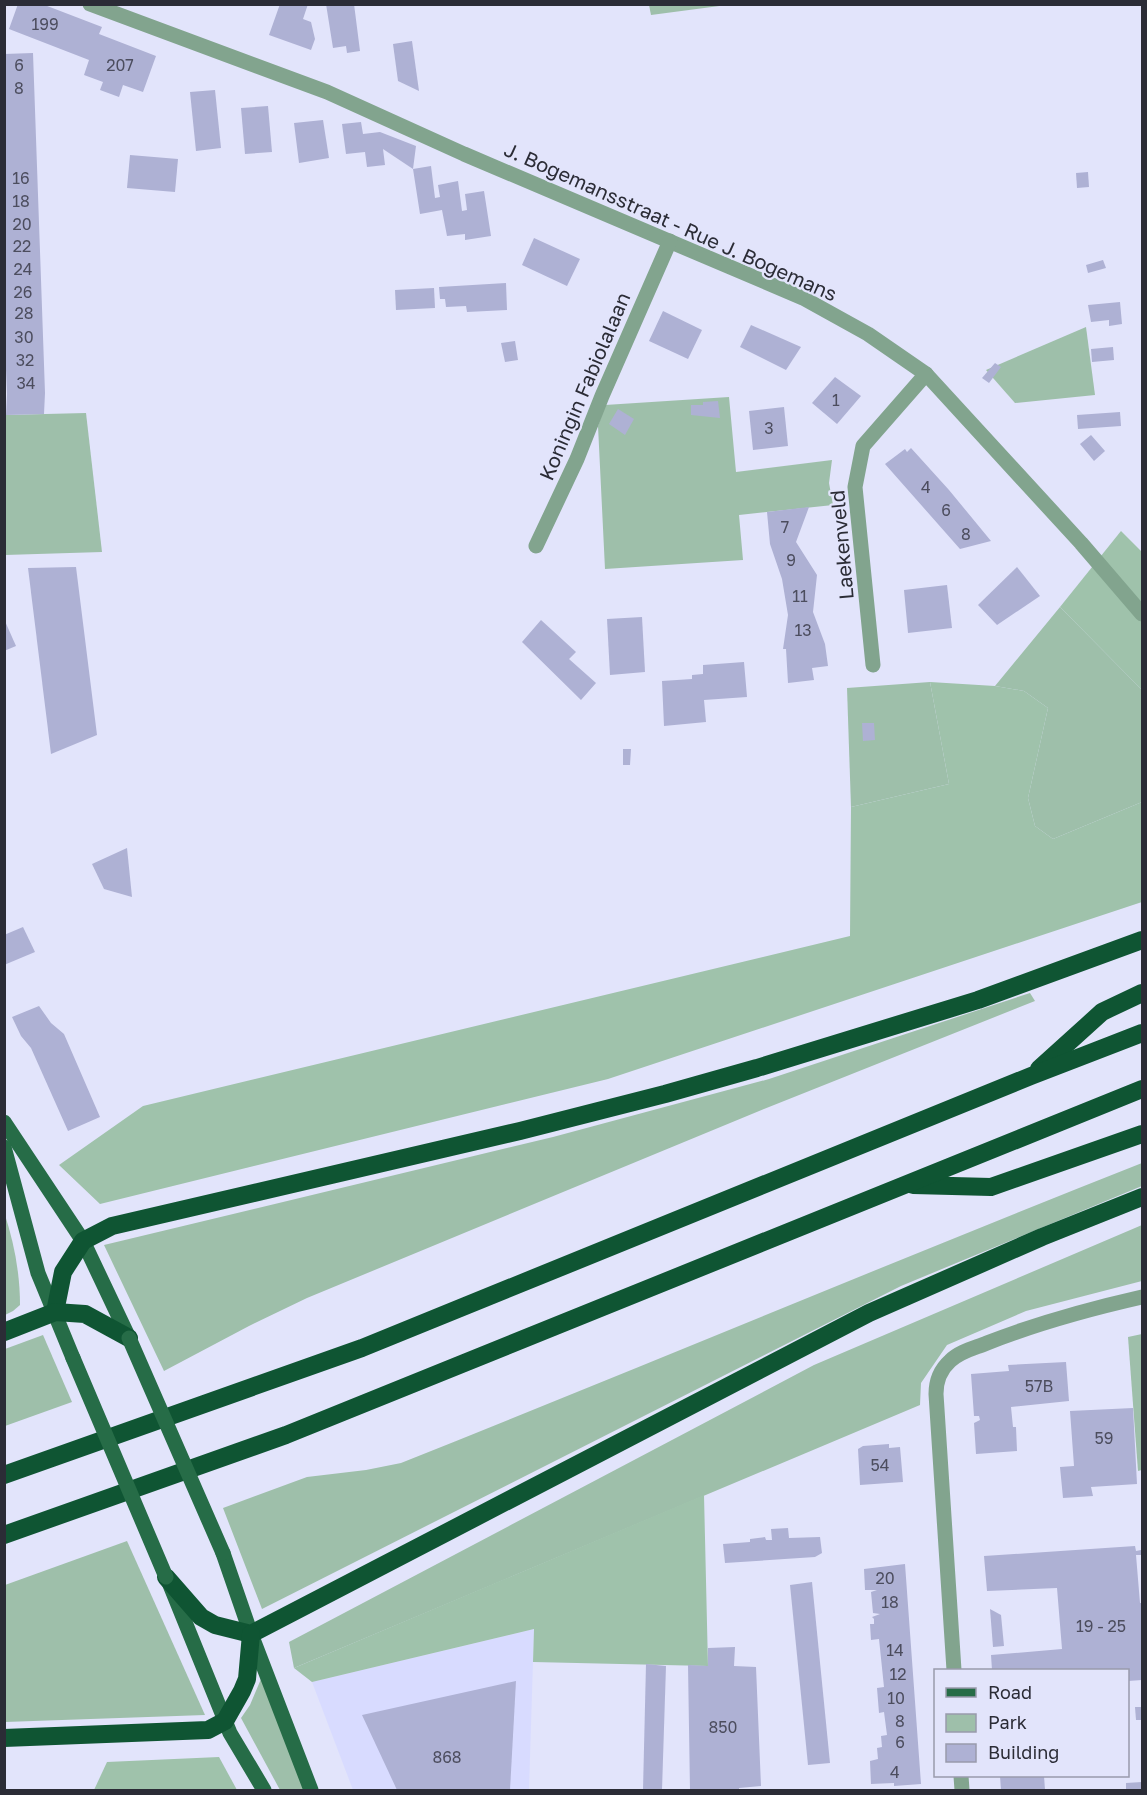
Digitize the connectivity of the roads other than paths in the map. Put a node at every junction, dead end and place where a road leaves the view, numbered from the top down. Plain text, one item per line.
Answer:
1 (90, 4) edge
2 (670, 241) junction
3 (926, 374) junction
4 (536, 546) dead end
5 (1143, 614) edge
6 (873, 664) dead end
7 (1143, 940) edge
8 (1143, 993) edge
9 (1143, 1033) edge
10 (1031, 1076) junction
11 (1143, 1089) edge
12 (4, 1122) edge
13 (1143, 1134) edge
14 (4, 1147) edge
15 (906, 1185) junction
16 (1143, 1197) edge
17 (83, 1241) junction
18 (1143, 1297) edge
19 (55, 1312) junction
20 (4, 1332) edge
21 (129, 1338) junction
22 (4, 1475) edge
23 (4, 1535) edge
24 (166, 1577) junction
25 (251, 1634) junction
26 (954, 1669) edge
27 (225, 1721) junction
28 (4, 1738) edge
29 (264, 1791) edge
30 (311, 1791) edge

1 - 2 street, J. Bogemansstraat - Rue J. Bogemans
2 - 3 street, J. Bogemansstraat - Rue J. Bogemans
2 - 4 street, Koningin Fabiolalaan
3 - 5 street, J. Bogemansstraat - Rue J. Bogemans
3 - 6 street, Laekenveld
7 - 17 highway
8 - 10 highway
9 - 10 highway
10 - 22 highway
11 - 15 highway
12 - 17 main road
13 - 15 highway
14 - 19 main road
15 - 23 highway
16 - 25 highway
17 - 19 highway
17 - 21 main road
18 - 26 street
19 - 20 highway
19 - 21 highway
19 - 24 main road, bridge
21 - 25 main road, bridge
24 - 25 highway
24 - 27 main road
25 - 27 highway
25 - 30 main road
27 - 28 highway
27 - 29 main road

